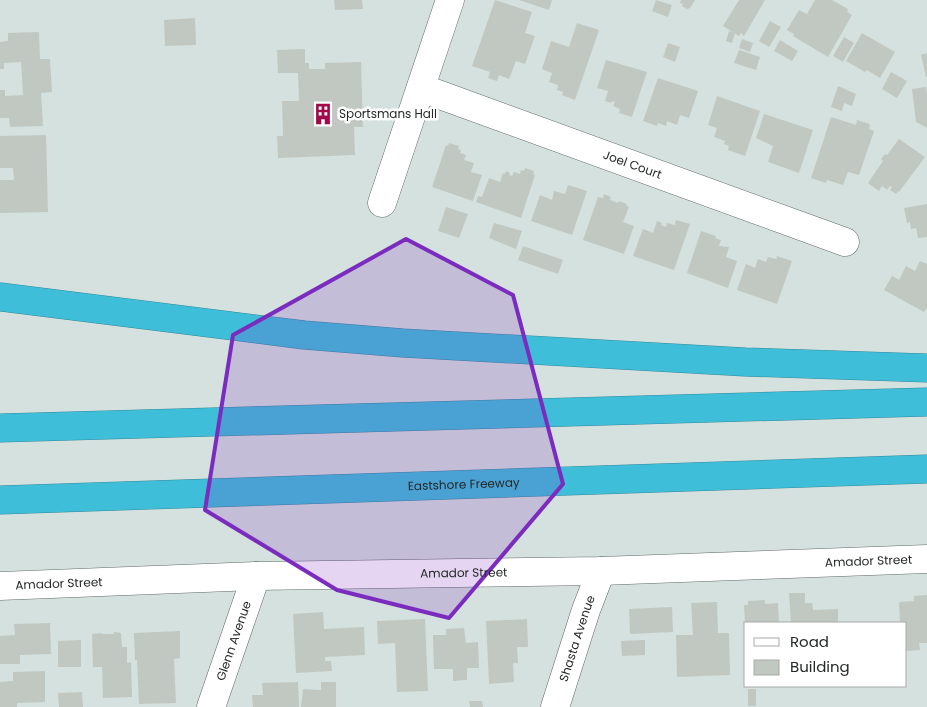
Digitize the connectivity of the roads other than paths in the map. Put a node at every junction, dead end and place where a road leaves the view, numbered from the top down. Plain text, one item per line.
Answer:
1 (450, 0) edge
2 (421, 88) junction
3 (382, 203) dead end
4 (845, 242) dead end
5 (0, 297) edge
6 (927, 368) edge
7 (927, 402) edge
8 (0, 428) edge
9 (927, 469) edge
10 (0, 500) edge
11 (927, 559) edge
12 (601, 571) junction
13 (256, 576) junction
14 (0, 586) edge
15 (211, 707) edge
16 (555, 707) edge

1 - 2 street
2 - 3 street
2 - 4 street, Joel Court
5 - 6 highway
7 - 8 highway
9 - 10 highway, Eastshore Freeway
11 - 12 street, Amador Street
12 - 13 street, Amador Street
12 - 16 street, Shasta Avenue
13 - 14 street, Amador Street
13 - 15 street, Glenn Avenue

